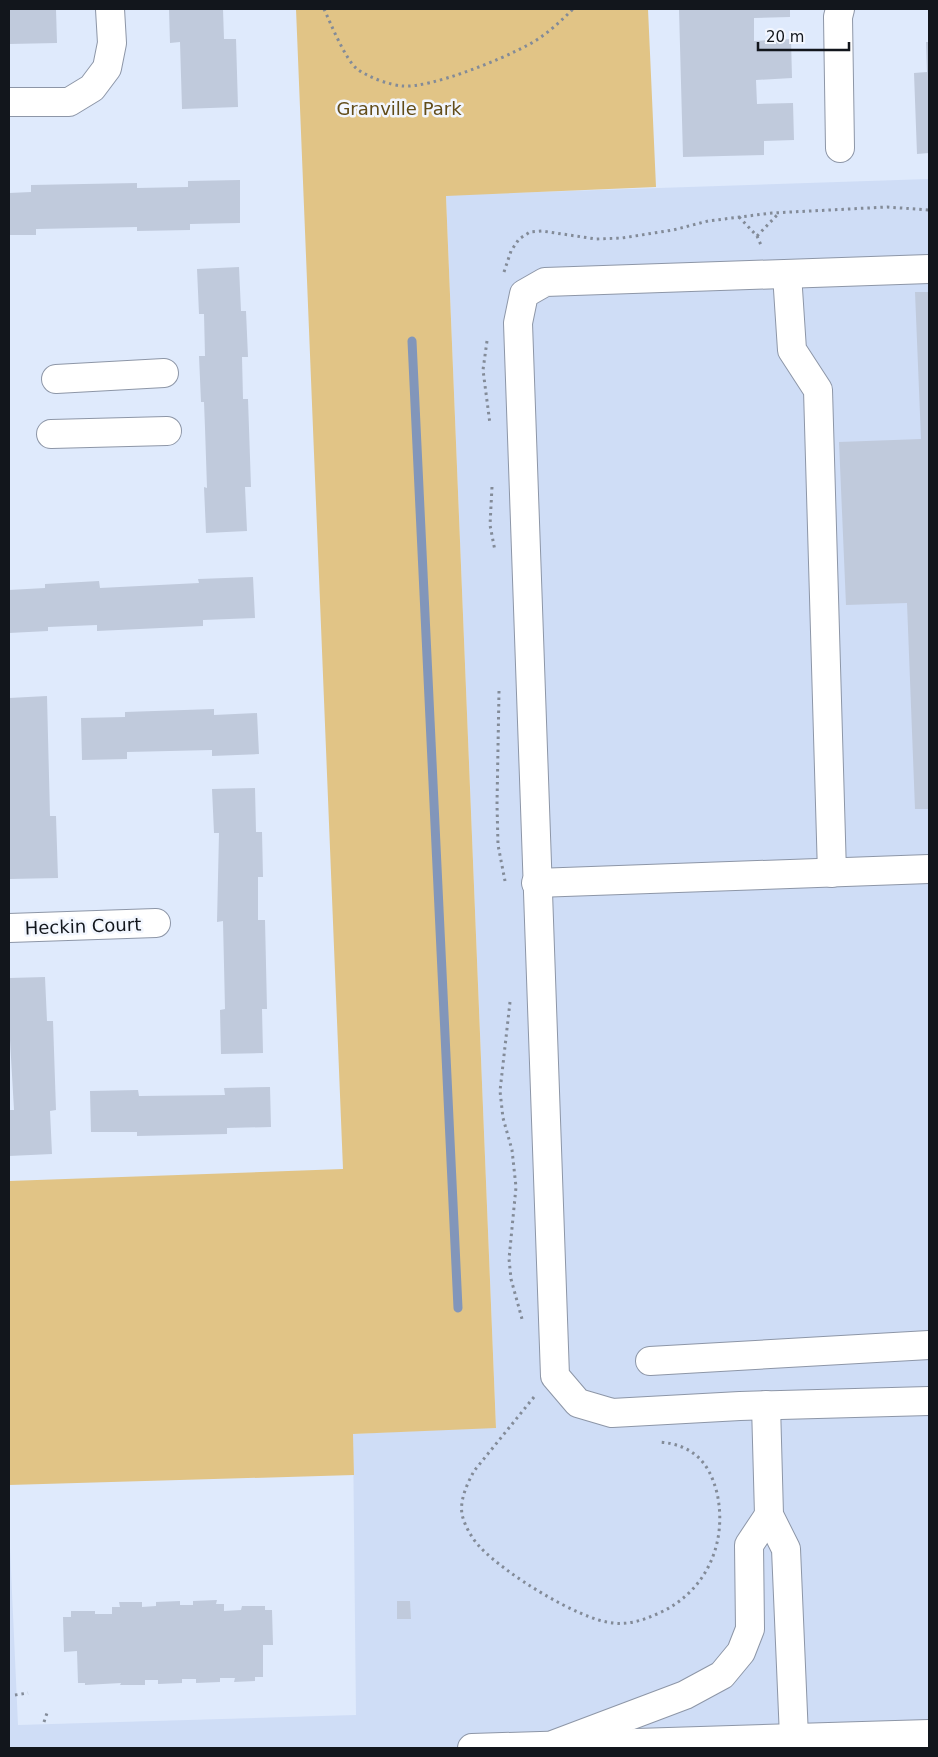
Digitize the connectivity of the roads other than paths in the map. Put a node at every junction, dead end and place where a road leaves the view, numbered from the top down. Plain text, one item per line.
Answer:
1 (110, 9) edge
2 (840, 9) edge
3 (9, 102) edge
4 (840, 148) dead end
5 (929, 269) edge
6 (787, 274) junction
7 (164, 373) dead end
8 (56, 378) dead end
9 (167, 431) dead end
10 (51, 434) dead end
11 (929, 869) edge
12 (832, 873) junction
13 (536, 883) junction
14 (156, 923) dead end
15 (9, 928) edge
16 (929, 1345) edge
17 (650, 1361) dead end
18 (929, 1401) edge
19 (766, 1405) junction
20 (769, 1515) junction
21 (929, 1734) edge
22 (794, 1737) junction
23 (832, 1742) edge
24 (550, 1745) junction
25 (472, 1748) edge

1 - 3 main road
2 - 4 main road
5 - 6 main road
6 - 12 main road
6 - 13 main road
7 - 8 main road
9 - 10 main road
11 - 12 main road
12 - 13 main road
13 - 19 main road
14 - 15 main road, Heckin Court
16 - 17 main road
18 - 19 main road
19 - 20 main road
20 - 22 main road
20 - 24 main road
21 - 23 main road
22 - 23 main road
22 - 24 main road
24 - 25 main road

